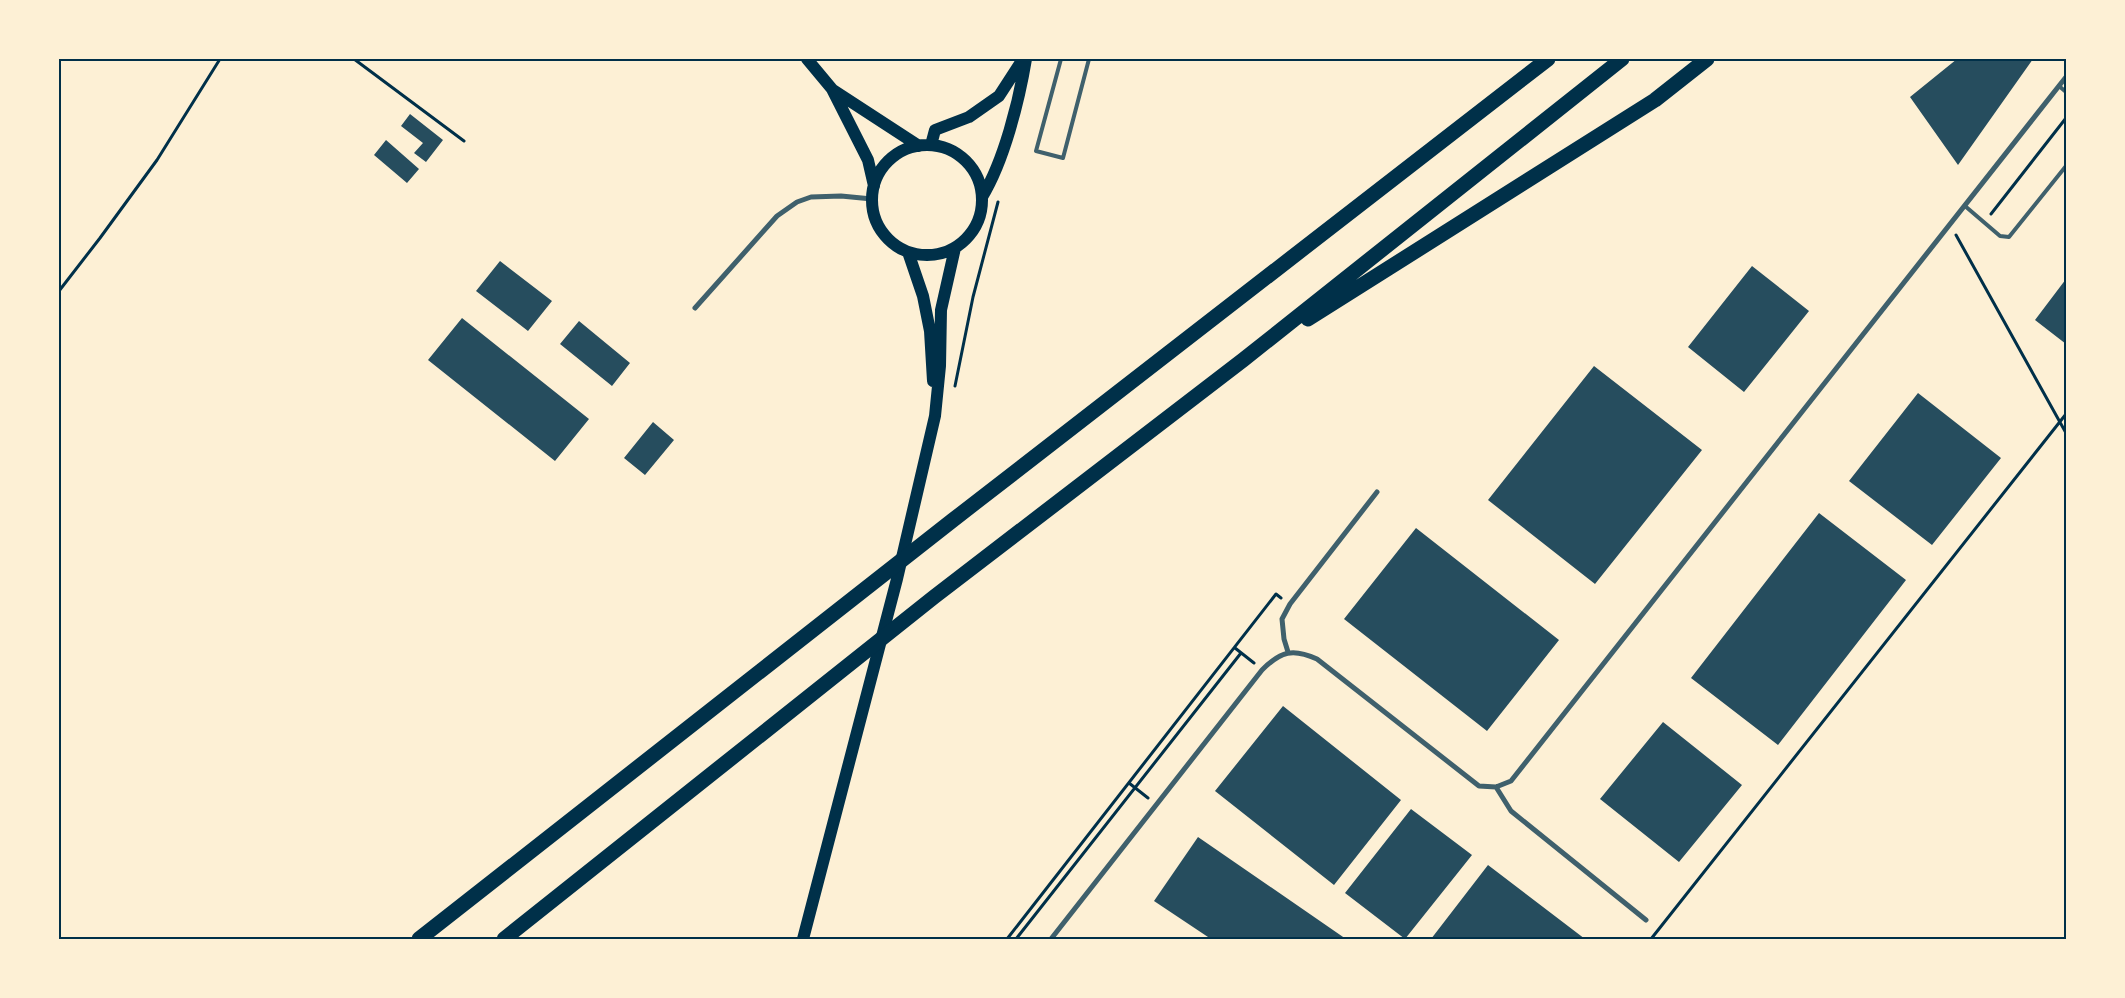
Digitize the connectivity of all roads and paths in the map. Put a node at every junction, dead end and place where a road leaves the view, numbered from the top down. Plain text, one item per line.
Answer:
1 (220, 59) edge
2 (354, 59) edge
3 (807, 59) edge
4 (1024, 59) edge
5 (1060, 59) edge
6 (1089, 59) edge
7 (1548, 59) edge
8 (1622, 59) edge
9 (1707, 59) edge
10 (2066, 77) edge
11 (2059, 86) junction
12 (832, 89) junction
13 (2066, 92) edge
14 (2066, 118) edge
15 (464, 141) dead end
16 (925, 145) junction
17 (2066, 166) edge
18 (874, 186) junction
19 (1000, 194) dead end
20 (982, 197) junction
21 (872, 199) junction
22 (1965, 206) junction
23 (1984, 223) junction
24 (1951, 224) junction
25 (955, 248) junction
26 (908, 252) junction
27 (59, 290) edge
28 (695, 308) dead end
29 (1243, 360) junction
30 (954, 391) dead end
31 (2066, 414) edge
32 (935, 416) junction
33 (2060, 422) junction
34 (2066, 433) edge
35 (1377, 492) dead end
36 (1290, 604) junction
37 (1235, 648) junction
38 (1288, 652) junction
39 (1241, 653) junction
40 (1262, 670) junction
41 (1129, 783) junction
42 (1496, 787) junction
43 (1135, 788) junction
44 (1156, 804) junction
45 (1646, 920) dead end
46 (420, 939) edge
47 (504, 939) edge
48 (803, 939) edge
49 (1007, 939) edge
50 (1016, 939) edge
51 (1051, 939) edge
52 (1651, 939) edge

1 - 27 path
2 - 15 path
3 - 12 main road
4 - 16 main road
4 - 20 main road
5 - 6 lane
7 - 46 highway
8 - 29 highway
9 - 29 highway
10 - 11 street
11 - 13 lane
11 - 22 street
12 - 16 main road
12 - 18 main road
14 - 23 path
16 - 18 main road
16 - 20 main road
17 - 23 lane
18 - 21 main road
19 - 30 path
20 - 25 main road
21 - 26 main road
21 - 28 street
22 - 23 lane
22 - 24 street
24 - 33 path
24 - 42 street
25 - 26 main road
25 - 32 main road
26 - 32 main road
29 - 47 highway
31 - 33 path
32 - 48 main road
33 - 34 path
33 - 52 path
35 - 36 street
36 - 37 path
36 - 38 street
37 - 39 path
37 - 41 path
38 - 40 street
38 - 42 street
39 - 40 path
39 - 43 path
40 - 44 street
41 - 43 path
41 - 49 path
42 - 45 street
43 - 44 path
43 - 50 path
44 - 51 street

